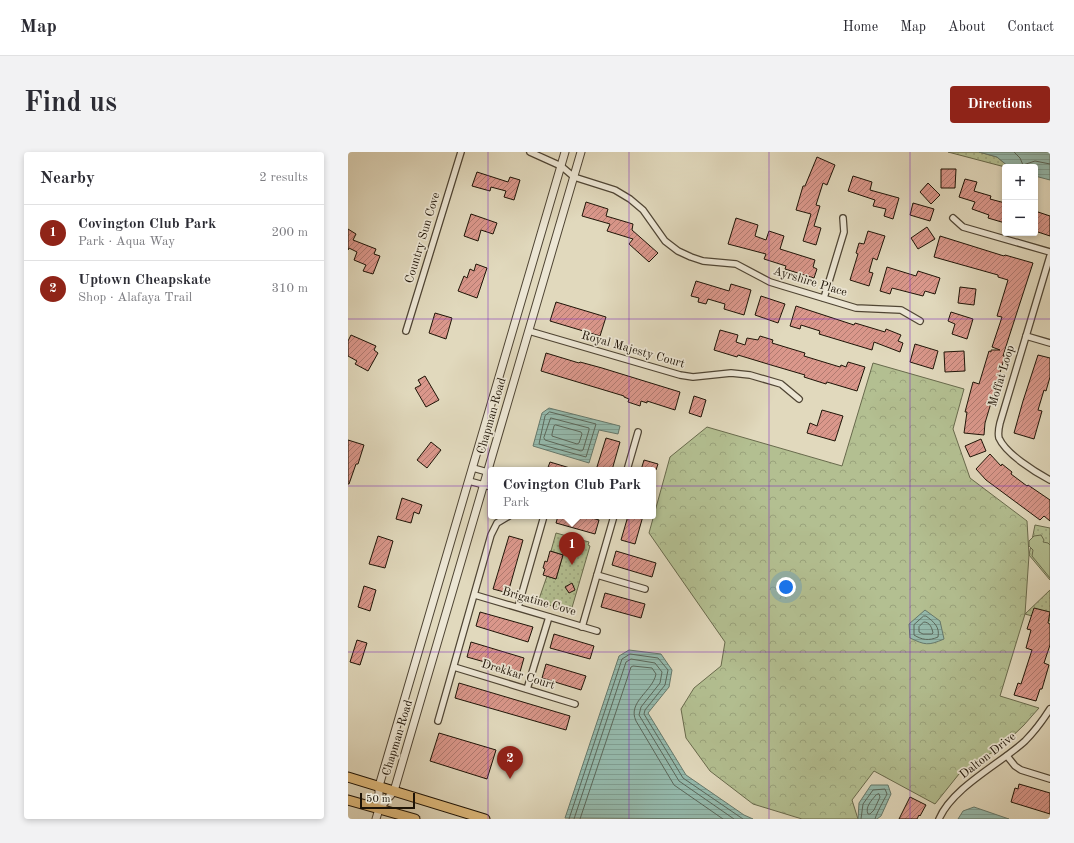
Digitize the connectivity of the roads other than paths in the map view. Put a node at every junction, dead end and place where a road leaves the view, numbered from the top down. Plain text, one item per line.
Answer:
1 (461, 152) edge
2 (530, 152) edge
3 (565, 152) edge
4 (581, 152) edge
5 (561, 166) junction
6 (574, 177) junction
7 (843, 218) dead end
8 (953, 218) dead end
9 (1050, 252) edge
10 (1050, 256) edge
11 (824, 298) junction
12 (920, 321) dead end
13 (406, 331) dead end
14 (529, 331) junction
15 (1026, 336) junction
16 (1050, 343) edge
17 (799, 399) dead end
18 (638, 432) dead end
19 (490, 467) edge
20 (628, 467) edge
21 (473, 468) junction
22 (488, 472) edge
23 (488, 474) edge
24 (1050, 480) edge
25 (469, 481) junction
26 (483, 485) junction
27 (488, 486) edge
28 (504, 519) edge
29 (543, 519) edge
30 (613, 519) edge
31 (597, 575) junction
32 (646, 589) dead end
33 (475, 595) junction
34 (518, 608) junction
35 (549, 617) junction
36 (582, 627) junction
37 (597, 631) dead end
38 (454, 667) junction
39 (527, 689) junction
40 (575, 704) dead end
41 (1050, 710) edge
42 (438, 721) dead end
43 (1007, 756) junction
44 (348, 777) edge
45 (1050, 779) edge
46 (379, 786) junction
47 (394, 791) junction
48 (348, 800) edge
49 (379, 809) junction
50 (376, 819) edge
51 (414, 819) edge
52 (486, 819) edge
53 (939, 819) edge

1 - 13 street, Country Sun Cove
2 - 5 street, Ayrshire Place
3 - 5 street, Chapman Road
4 - 6 street, Chapman Road
5 - 6 street, Ayrshire Place
5 - 21 street, Chapman Road
6 - 11 street, Ayrshire Place
6 - 14 street, Chapman Road
7 - 11 street
8 - 9 street
10 - 15 street, Moffat Loop
11 - 12 street, Ayrshire Place
14 - 17 street, Royal Majesty Court
14 - 19 street, Chapman Road
15 - 16 street
15 - 24 street, Moffat Loop
18 - 20 street
21 - 22 street
21 - 25 street, Chapman Road
23 - 26 street, Chapman Road
25 - 26 street
25 - 46 street, Chapman Road
26 - 27 street
26 - 47 street, Chapman Road
28 - 33 street
29 - 34 street
30 - 31 street
31 - 32 street
31 - 36 street
33 - 34 street, Brigatine Cove
33 - 38 street
34 - 35 street, Brigatine Cove
35 - 36 street, Brigatine Cove
35 - 39 street
36 - 37 street, Brigatine Cove
38 - 39 street, Drekkar Court
38 - 42 street
39 - 40 street, Drekkar Court
41 - 43 street, Dalton Drive
43 - 45 street
43 - 53 street, Dalton Drive
44 - 46 main road
46 - 47 main road
46 - 49 street, Chapman Road
47 - 49 street, Chapman Road
47 - 52 main road
48 - 49 main road
49 - 50 street
49 - 51 main road

